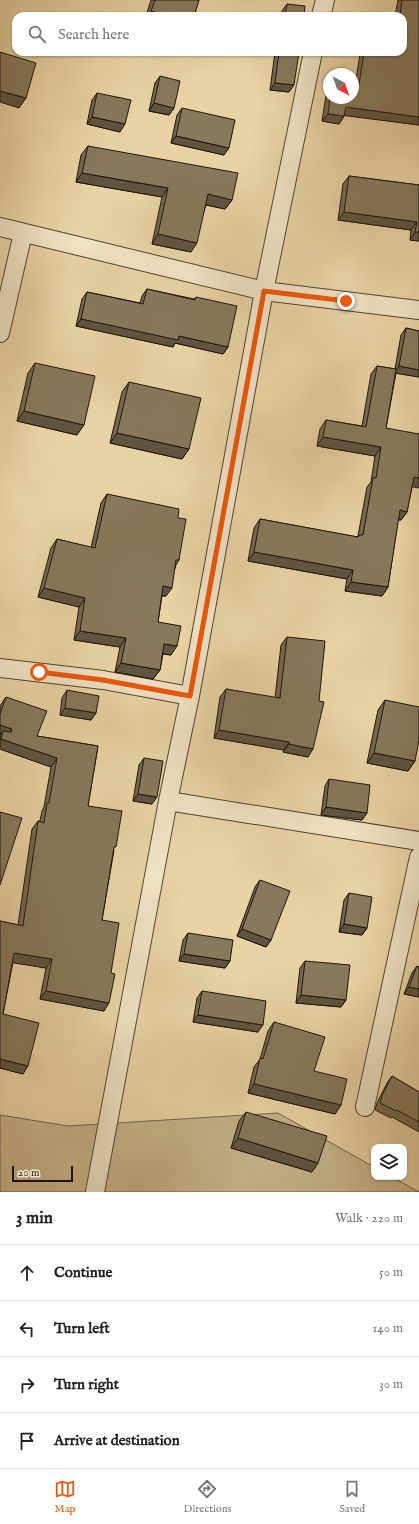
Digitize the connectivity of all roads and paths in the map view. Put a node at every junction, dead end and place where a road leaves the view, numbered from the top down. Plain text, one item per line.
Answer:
1 (325, 0) edge
2 (322, 12) edge
3 (312, 56) edge
4 (0, 227) edge
5 (23, 233) junction
6 (264, 291) junction
7 (419, 310) edge
8 (0, 333) edge
9 (0, 668) edge
10 (190, 696) junction
11 (168, 802) junction
12 (419, 841) edge
13 (419, 857) edge
14 (365, 1107) dead end
15 (95, 1192) edge

1 - 2 street
3 - 6 street
4 - 5 street
5 - 6 street
5 - 8 street
6 - 7 street
6 - 10 street
9 - 10 street
10 - 11 street
11 - 12 street
11 - 15 street
13 - 14 street

